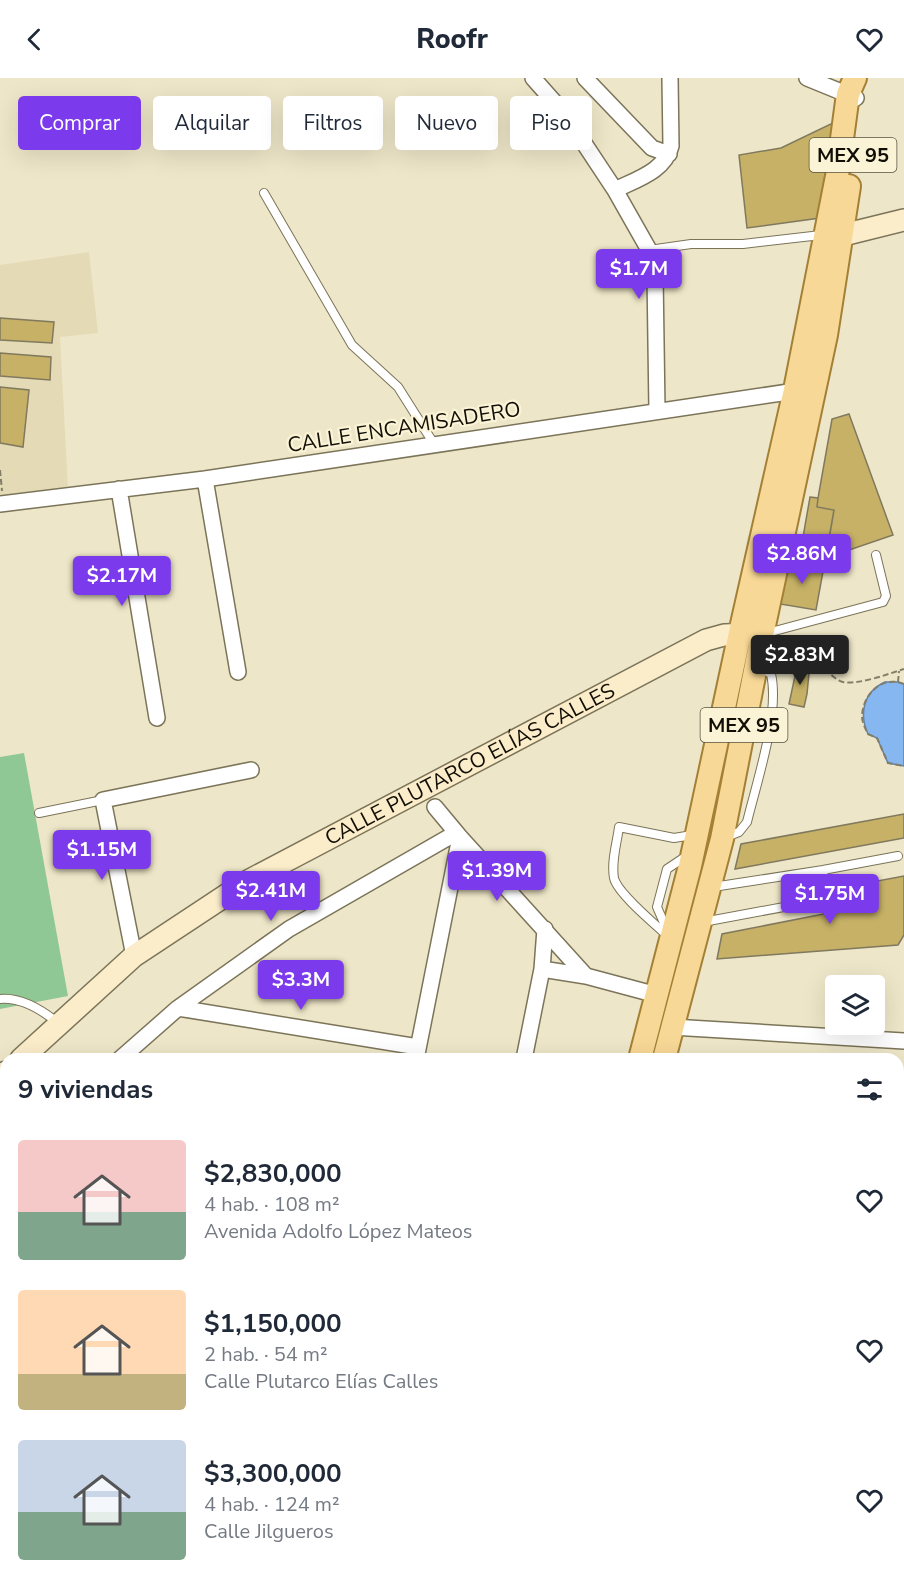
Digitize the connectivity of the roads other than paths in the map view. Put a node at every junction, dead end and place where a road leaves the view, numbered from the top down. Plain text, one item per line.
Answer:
1 (532, 78) edge
2 (585, 78) edge
3 (670, 78) edge
4 (807, 78) edge
5 (870, 78) edge
6 (845, 88) edge
7 (669, 154) junction
8 (615, 190) junction
9 (264, 193) dead end
10 (904, 220) edge
11 (834, 235) junction
12 (649, 250) junction
13 (813, 385) junction
14 (657, 411) junction
15 (434, 444) junction
16 (205, 478) junction
17 (119, 489) junction
18 (2, 504) edge
19 (876, 555) dead end
20 (751, 634) junction
21 (238, 672) dead end
22 (157, 718) dead end
23 (251, 770) dead end
24 (103, 800) junction
25 (435, 807) dead end
26 (39, 813) dead end
27 (458, 835) junction
28 (694, 851) junction
29 (898, 855) dead end
30 (823, 870) junction
31 (711, 879) junction
32 (699, 923) junction
33 (545, 929) junction
34 (671, 939) junction
35 (134, 956) junction
36 (542, 969) junction
37 (586, 976) junction
38 (657, 995) junction
39 (0, 999) edge
40 (178, 1008) junction
41 (59, 1024) junction
42 (672, 1027) junction
43 (904, 1041) edge
44 (28, 1053) edge
45 (127, 1053) edge
46 (417, 1053) edge
47 (525, 1053) edge
48 (642, 1053) edge
49 (666, 1053) edge

1 - 8 street
2 - 7 street
3 - 7 street
4 - 6 street
5 - 6 main road, MEX 95
6 - 11 main road, MEX 95
7 - 8 street
8 - 12 street
9 - 15 lane
10 - 11 street
11 - 12 lane
11 - 13 main road, MEX 95
11 - 13 main road, MEX 95
12 - 14 street
13 - 14 street, CALLE ENCAMISADERO
13 - 20 main road, MEX 95
14 - 15 street, CALLE ENCAMISADERO
15 - 16 street, CALLE ENCAMISADERO
16 - 17 street, CALLE ENCAMISADERO
16 - 21 street
17 - 18 street, CALLE ENCAMISADERO
17 - 22 street
19 - 20 lane
20 - 28 main road, MEX 95
20 - 31 main road, MEX 95
20 - 35 street, CALLE PLUTARCO ELÍAS CALLES
23 - 24 street
24 - 26 lane
24 - 35 street
25 - 27 street
27 - 33 street
27 - 40 street
27 - 46 street
28 - 31 main road
28 - 34 main road, MEX 95
28 - 34 lane
29 - 30 lane
30 - 31 lane
30 - 32 lane
31 - 32 main road, MEX 95
32 - 42 main road, MEX 95
33 - 36 street
33 - 37 street
34 - 38 main road, MEX 95
35 - 41 street, CALLE PLUTARCO ELÍAS CALLES
36 - 37 street
36 - 47 street
37 - 38 street
38 - 48 main road, MEX 95
39 - 41 lane
40 - 45 street
40 - 46 street
41 - 44 street, CALLE PLUTARCO ELÍAS CALLES
42 - 43 street
42 - 49 main road, MEX 95

